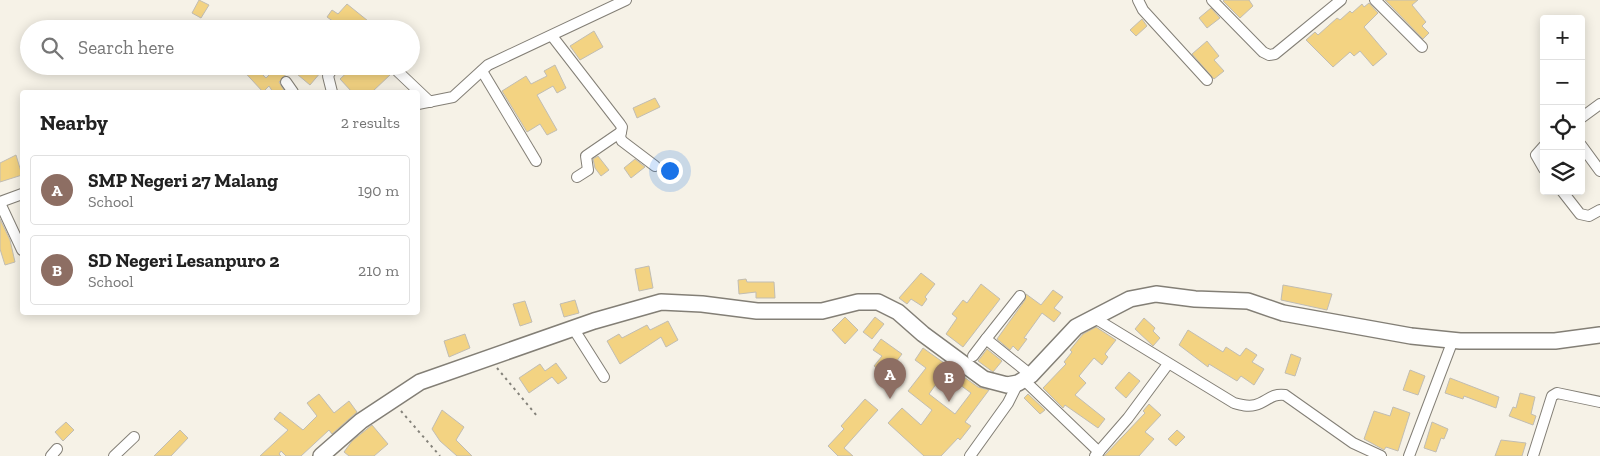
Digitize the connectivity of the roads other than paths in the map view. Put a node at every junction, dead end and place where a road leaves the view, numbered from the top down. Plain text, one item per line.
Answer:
1 (626, 0) edge
2 (1138, 0) edge
3 (1212, 0) edge
4 (1341, 0) edge
5 (1375, 0) edge
6 (552, 36) junction
7 (1422, 47) dead end
8 (482, 71) junction
9 (329, 75) edge
10 (402, 75) edge
11 (1206, 80) dead end
12 (286, 82) dead end
13 (292, 90) edge
14 (332, 90) edge
15 (417, 90) edge
16 (420, 93) edge
17 (430, 102) junction
18 (420, 104) edge
19 (1600, 104) edge
20 (1585, 115) edge
21 (620, 132) junction
22 (1540, 150) edge
23 (1585, 150) edge
24 (536, 161) dead end
25 (1540, 162) edge
26 (655, 166) dead end
27 (1600, 172) edge
28 (577, 177) dead end
29 (20, 195) edge
30 (1565, 195) edge
31 (0, 202) edge
32 (1600, 210) edge
33 (20, 246) edge
34 (1020, 296) dead end
35 (1092, 317) junction
36 (573, 328) junction
37 (1600, 335) edge
38 (986, 338) junction
39 (1453, 340) junction
40 (973, 356) dead end
41 (1168, 364) junction
42 (604, 377) dead end
43 (1024, 379) junction
44 (1600, 402) edge
45 (134, 437) dead end
46 (1097, 454) edge
47 (114, 456) edge
48 (322, 456) edge
49 (970, 456) edge
50 (1381, 456) edge
51 (1409, 456) edge
52 (1533, 456) edge

1 - 6 street
2 - 11 street
3 - 4 street
5 - 7 street
6 - 8 street
6 - 21 street
8 - 17 street
8 - 24 street
9 - 14 street
10 - 15 street
12 - 13 street
16 - 17 street
17 - 18 street
19 - 20 street
21 - 26 street
21 - 28 street
22 - 25 street
23 - 27 street
29 - 31 street
30 - 32 street
31 - 33 street
34 - 38 street
35 - 39 street
35 - 41 street
35 - 43 street
36 - 42 street
36 - 43 street
36 - 48 street
37 - 39 street
38 - 40 street
38 - 43 street
39 - 51 street
41 - 46 street
41 - 50 street
43 - 46 street
43 - 49 street
44 - 52 street
45 - 47 street

